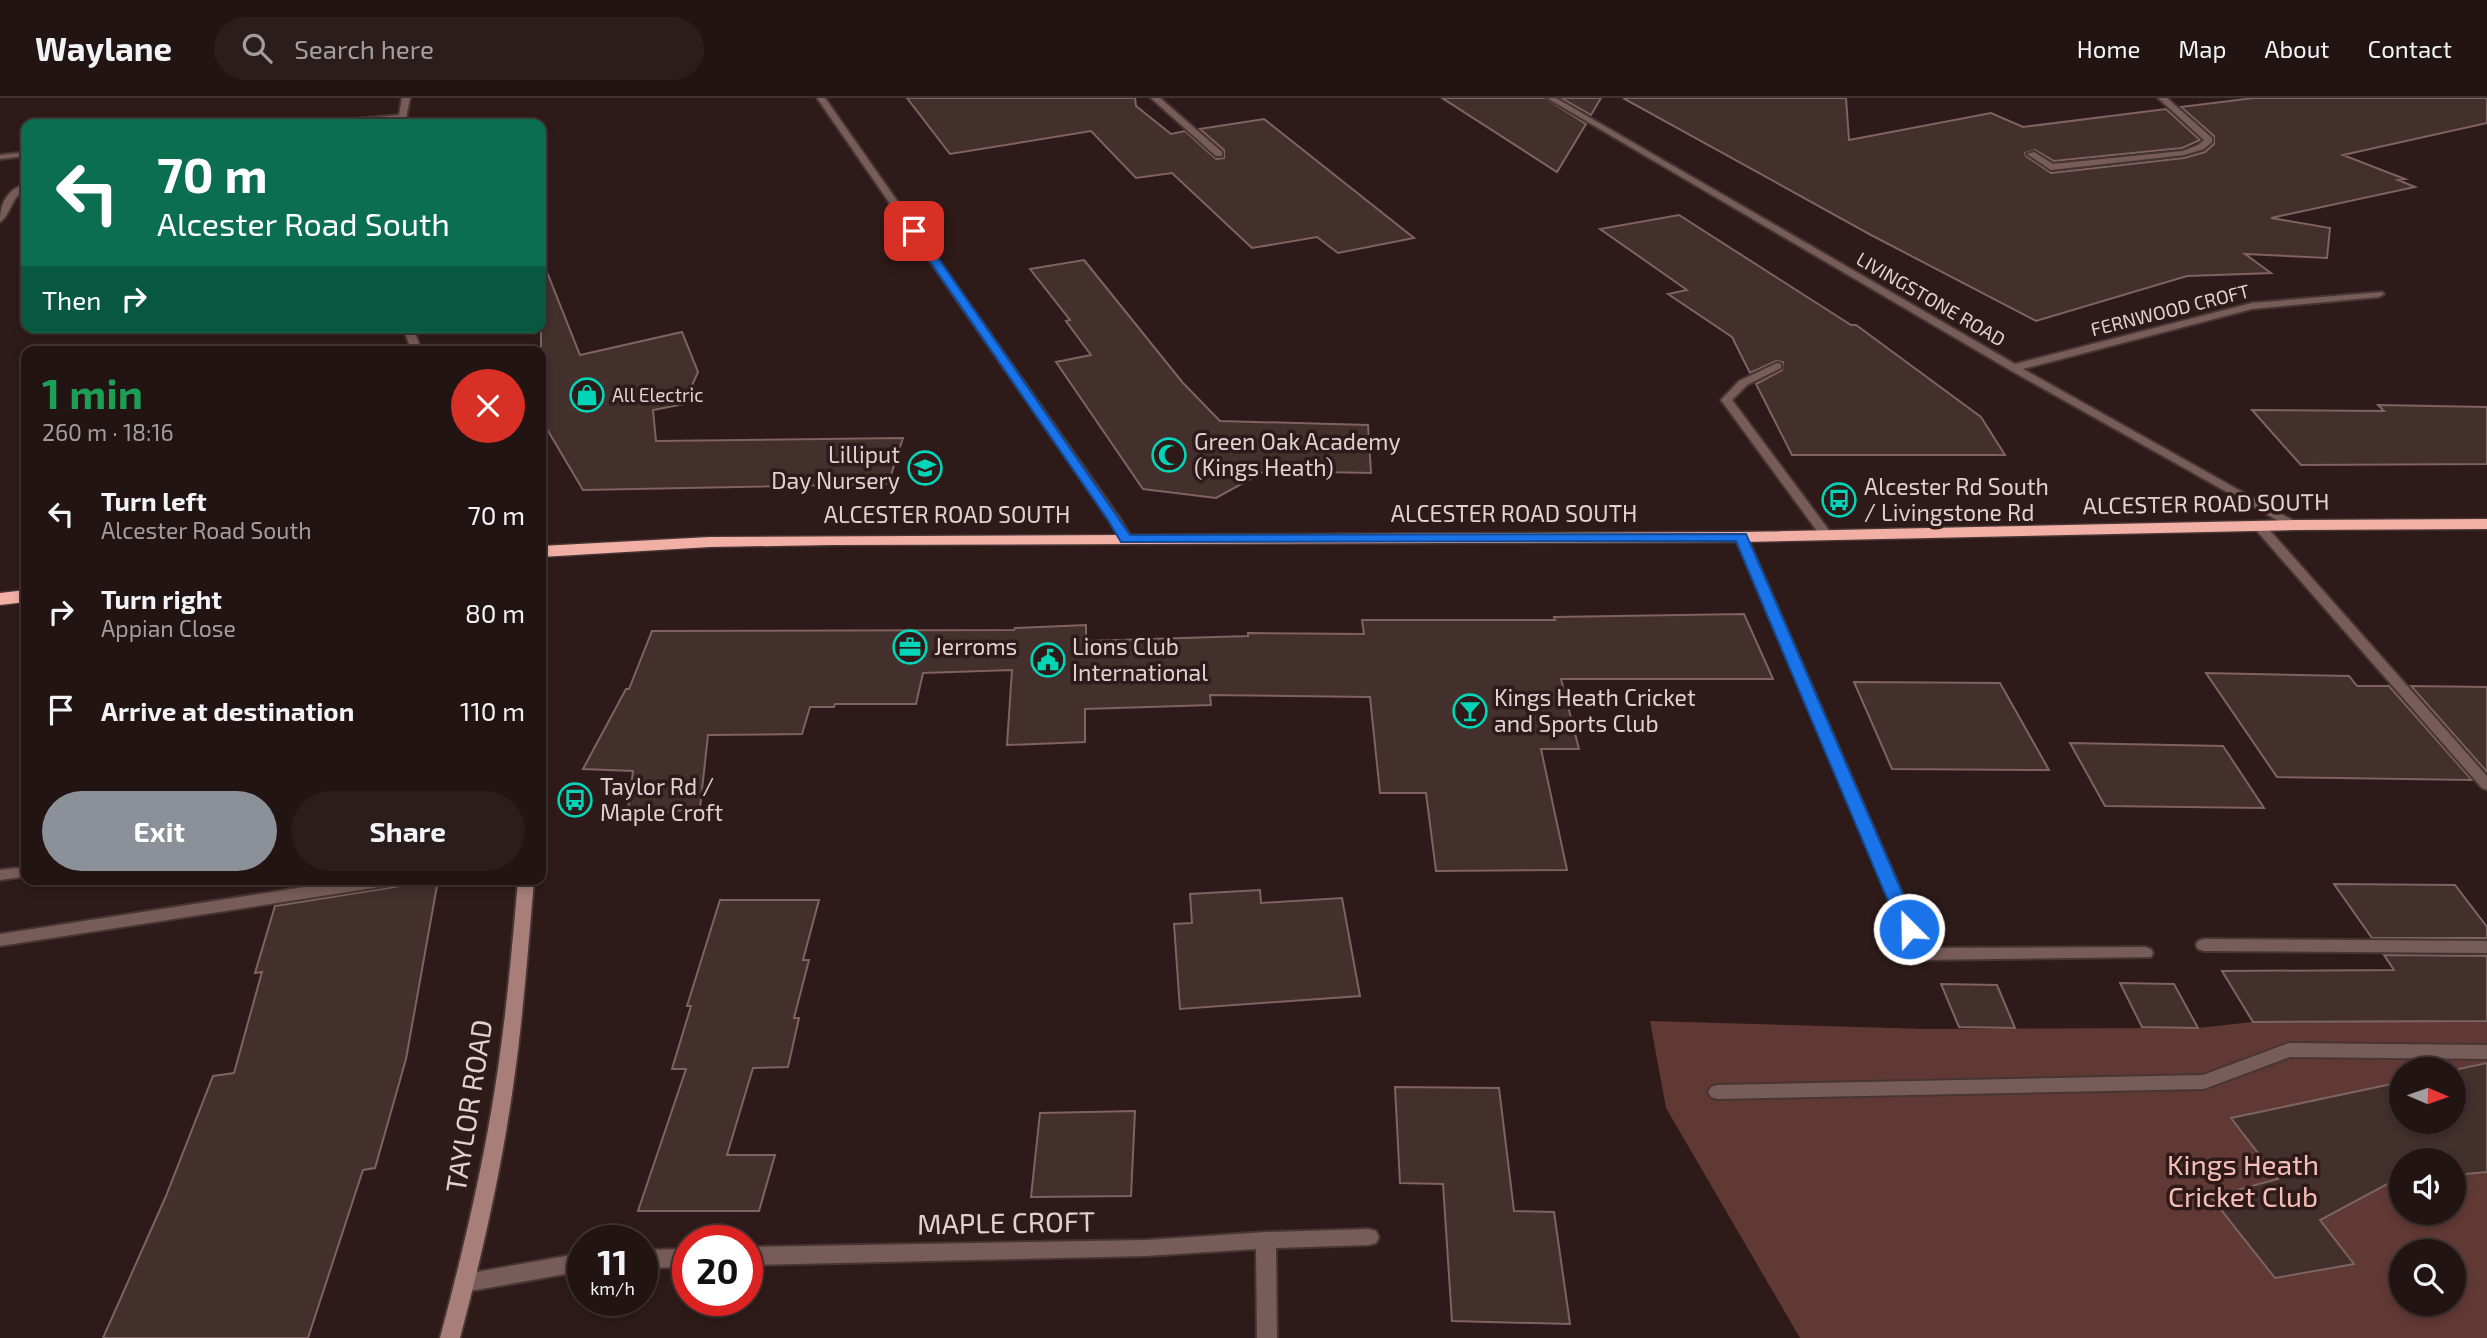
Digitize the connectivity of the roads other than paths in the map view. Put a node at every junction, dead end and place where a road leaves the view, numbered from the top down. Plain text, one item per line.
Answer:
1 (406, 98) edge
2 (821, 98) edge
3 (1154, 98) edge
4 (1551, 98) edge
5 (2162, 98) edge
6 (401, 119) edge
7 (2031, 154) dead end
8 (21, 155) edge
9 (1219, 155) dead end
10 (0, 157) edge
11 (21, 189) edge
12 (0, 219) edge
13 (2379, 294) dead end
14 (1777, 366) dead end
15 (2014, 368) junction
16 (2487, 524) edge
17 (2295, 525) junction
18 (2260, 527) junction
19 (1826, 536) junction
20 (1741, 537) junction
21 (1126, 539) junction
22 (546, 552) edge
23 (21, 597) edge
24 (0, 599) edge
25 (2487, 785) edge
26 (354, 885) edge
27 (526, 885) edge
28 (0, 940) edge
29 (2204, 946) dead end
30 (2487, 947) edge
31 (2145, 953) dead end
32 (2487, 1052) edge
33 (1717, 1092) dead end
34 (1369, 1237) dead end
35 (1266, 1240) junction
36 (763, 1256) edge
37 (567, 1265) edge
38 (465, 1283) junction
39 (450, 1338) edge
40 (1266, 1338) edge

1 - 6 street
2 - 21 street
3 - 9 street
4 - 15 street, LIVINGSTONE ROAD
5 - 7 street
8 - 10 street
11 - 12 street
13 - 15 street, FERNWOOD CROFT
14 - 19 street
15 - 17 street, LIVINGSTONE ROAD
16 - 17 highway, ALCESTER ROAD SOUTH
17 - 18 highway, ALCESTER ROAD SOUTH
18 - 19 highway, ALCESTER ROAD SOUTH
18 - 25 street
19 - 20 highway, ALCESTER ROAD SOUTH
20 - 21 highway, ALCESTER ROAD SOUTH
20 - 31 street
21 - 22 highway, ALCESTER ROAD SOUTH
23 - 24 highway
26 - 28 street
27 - 38 street, TAYLOR ROAD
29 - 30 street
32 - 33 street
34 - 35 street, MAPLE CROFT
35 - 36 street, MAPLE CROFT
35 - 40 street
37 - 38 street
38 - 39 street, TAYLOR ROAD

